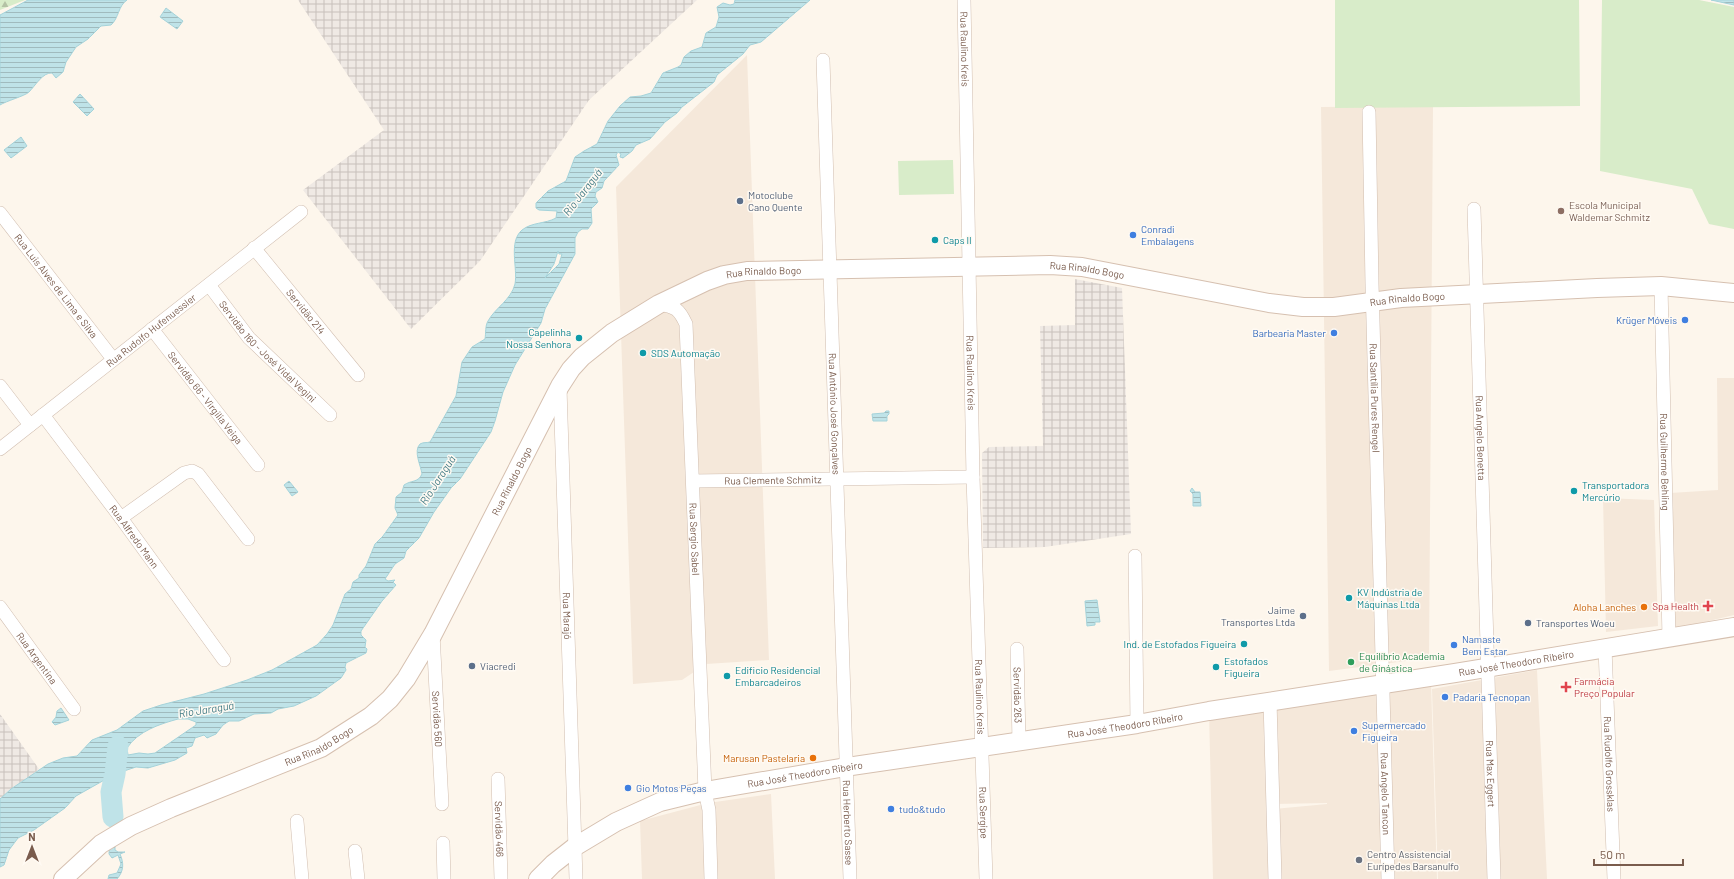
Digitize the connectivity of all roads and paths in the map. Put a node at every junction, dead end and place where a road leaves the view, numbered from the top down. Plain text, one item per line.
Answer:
1 (964, 0) edge
2 (823, 60) dead end
3 (1369, 112) dead end
4 (1474, 209) dead end
5 (301, 212) dead end
6 (0, 213) edge
7 (254, 248) junction
8 (970, 266) junction
9 (830, 269) junction
10 (209, 285) junction
11 (1661, 286) junction
12 (1734, 293) edge
13 (1476, 294) junction
14 (1372, 302) junction
15 (660, 304) junction
16 (152, 329) junction
17 (113, 360) junction
18 (358, 375) dead end
19 (0, 386) edge
20 (560, 386) junction
21 (43, 415) junction
22 (330, 415) dead end
23 (30, 425) junction
24 (0, 449) edge
25 (258, 465) dead end
26 (973, 476) junction
27 (836, 479) junction
28 (693, 481) junction
29 (121, 518) junction
30 (248, 539) dead end
31 (1135, 556) dead end
32 (0, 607) edge
33 (1734, 627) edge
34 (433, 634) junction
35 (1669, 638) junction
36 (1606, 648) junction
37 (1017, 649) dead end
38 (224, 660) dead end
39 (1489, 668) junction
40 (1383, 684) junction
41 (1270, 701) junction
42 (74, 709) dead end
43 (1137, 724) junction
44 (1019, 742) junction
45 (982, 747) junction
46 (846, 767) junction
47 (498, 779) dead end
48 (705, 791) junction
49 (442, 804) dead end
50 (297, 821) dead end
51 (443, 843) dead end
52 (576, 846) junction
53 (355, 851) dead end
54 (63, 879) edge
55 (302, 879) edge
56 (358, 879) edge
57 (444, 879) edge
58 (500, 879) edge
59 (538, 879) edge
60 (576, 879) edge
61 (711, 879) edge
62 (850, 879) edge
63 (986, 879) edge
64 (1275, 879) edge
65 (1388, 879) edge
66 (1494, 879) edge
67 (1614, 879) edge

1 - 8 street, Rua Raulino Kreis
2 - 9 street, Rua Antônio José Gonçalves
3 - 14 street, Rua Santília Pures Rengel
4 - 13 street, Rua Angelo Benetta
5 - 7 street, Rua Rudolfo Hufenuessler
6 - 17 street, Rua Luis Alves de Lima e Silva
7 - 10 street, Rua Rudolfo Hufenuessler
7 - 18 street, Servidão 214
8 - 9 main road, Rua Rinaldo Bogo
8 - 14 main road, Rua Rinaldo Bogo
8 - 26 street, Rua Raulino Kreis
9 - 15 main road, Rua Rinaldo Bogo
9 - 27 street, Rua Antônio José Gonçalves
10 - 16 street, Rua Rudolfo Hufenuessler
10 - 22 street, Servidão 160 - José Vidal Vegini
11 - 12 main road, Rua Rinaldo Bogo
11 - 13 main road, Rua Rinaldo Bogo
11 - 35 street, Rua Guilherme Behling
13 - 14 main road, Rua Rinaldo Bogo
13 - 39 street, Rua Angelo Benetta
14 - 40 street, Rua Santília Pures Rengel
15 - 20 main road, Rua Rinaldo Bogo
15 - 28 street, Rua Sergio Sabel
16 - 17 street, Rua Rudolfo Hufenuessler
16 - 25 street, Servidão 66 - Virgilia Veiga
17 - 21 street, Rua Rudolfo Hufenuessler
19 - 23 street
20 - 34 main road, Rua Rinaldo Bogo
20 - 52 street, Rua Marajó
21 - 23 street, Rua Rudolfo Hufenuessler
21 - 29 street, Rua Alfredo Mann
23 - 24 street, Rua Rudolfo Hufenuessler
26 - 27 street, Rua Clemente Schmitz
26 - 45 street, Rua Raulino Kreis
27 - 28 street, Rua Clemente Schmitz
27 - 46 street, Rua Antônio José Gonçalves
28 - 48 street, Rua Sergio Sabel
29 - 30 street
29 - 38 street, Rua Alfredo Mann
31 - 43 street
32 - 42 street, Rua Argentina
33 - 35 main road, Rua José Theodoro Ribeiro
34 - 49 street, Servidão 560
34 - 54 main road, Rua Rinaldo Bogo
35 - 36 main road, Rua José Theodoro Ribeiro
36 - 39 main road, Rua José Theodoro Ribeiro
36 - 67 street, Rua Rudolfo Grossklas
37 - 44 street, Servidão 263
39 - 40 main road, Rua José Theodoro Ribeiro
39 - 66 street, Rua Max Eggert
40 - 41 main road, Rua José Theodoro Ribeiro
40 - 65 street, Rua Angelo Tancon
41 - 43 main road, Rua José Theodoro Ribeiro
41 - 64 street
43 - 44 main road, Rua José Theodoro Ribeiro
44 - 45 main road, Rua José Theodoro Ribeiro
45 - 46 main road, Rua José Theodoro Ribeiro
45 - 63 street, Rua Sergipe
46 - 48 main road, Rua José Theodoro Ribeiro
46 - 62 street, Rua Herberto Sasse
47 - 58 street, Servidão 466
48 - 52 main road, Rua José Theodoro Ribeiro
48 - 61 street, Rua Sergio Sabel
50 - 55 street
51 - 57 street
52 - 59 main road, Rua José Theodoro Ribeiro
52 - 60 street, Rua Marajó
53 - 56 street

